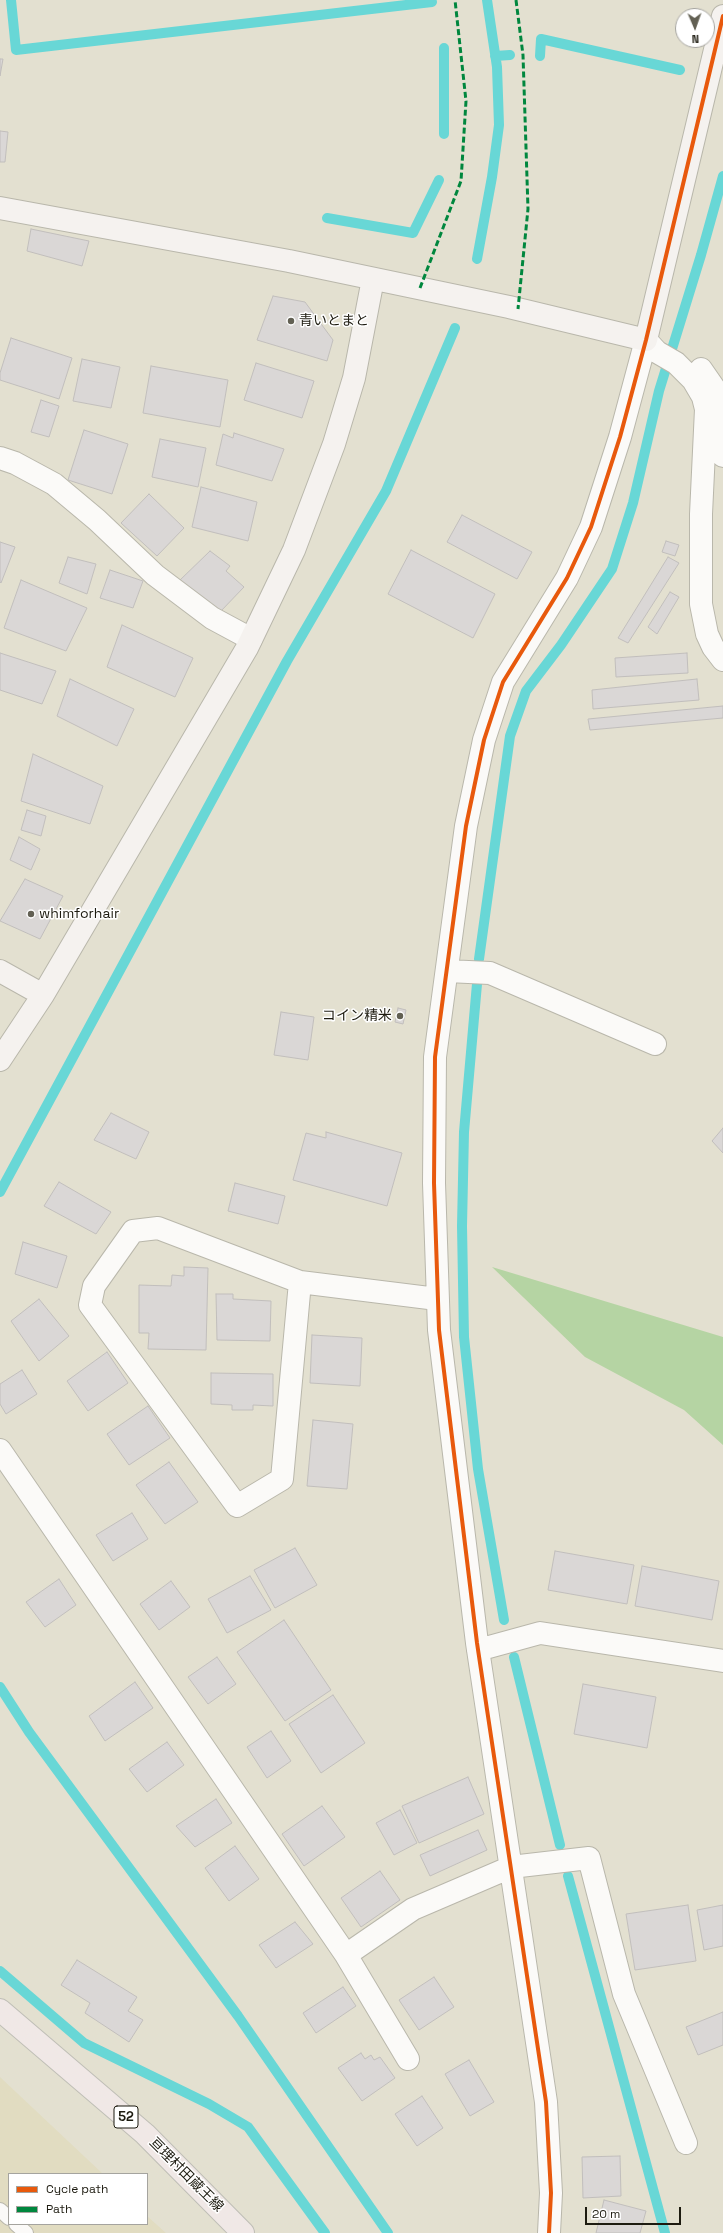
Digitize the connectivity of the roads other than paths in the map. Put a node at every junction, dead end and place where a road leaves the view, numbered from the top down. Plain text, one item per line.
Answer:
1 (723, 16) edge
2 (0, 208) edge
3 (373, 279) junction
4 (654, 343) junction
5 (680, 357) junction
6 (723, 456) edge
7 (0, 458) edge
8 (251, 639) junction
9 (723, 660) edge
10 (0, 971) edge
11 (447, 971) junction
12 (43, 995) junction
13 (655, 1044) dead end
14 (0, 1060) edge
15 (300, 1282) junction
16 (437, 1299) junction
17 (0, 1450) edge
18 (478, 1650) junction
19 (723, 1661) edge
20 (511, 1867) junction
21 (346, 1955) junction
22 (0, 2010) edge
23 (408, 2059) dead end
24 (686, 2144) dead end
25 (0, 2210) edge
26 (8, 2217) edge
27 (17, 2225) edge
28 (26, 2233) edge
29 (242, 2233) edge
30 (549, 2233) edge

1 - 4 street
2 - 3 street
3 - 4 street
3 - 8 street
4 - 5 street
4 - 11 street
5 - 6 street
5 - 9 street
7 - 8 street
8 - 12 street
10 - 12 street
11 - 13 street
11 - 16 street
12 - 14 street
15 - 15 street
15 - 16 street
16 - 18 street
17 - 21 street
18 - 19 street
18 - 20 street
20 - 21 street
20 - 24 street
20 - 30 street
21 - 23 street
22 - 29 main road, 亘理村田蔵王線 / 52
25 - 26 lane
27 - 28 lane

